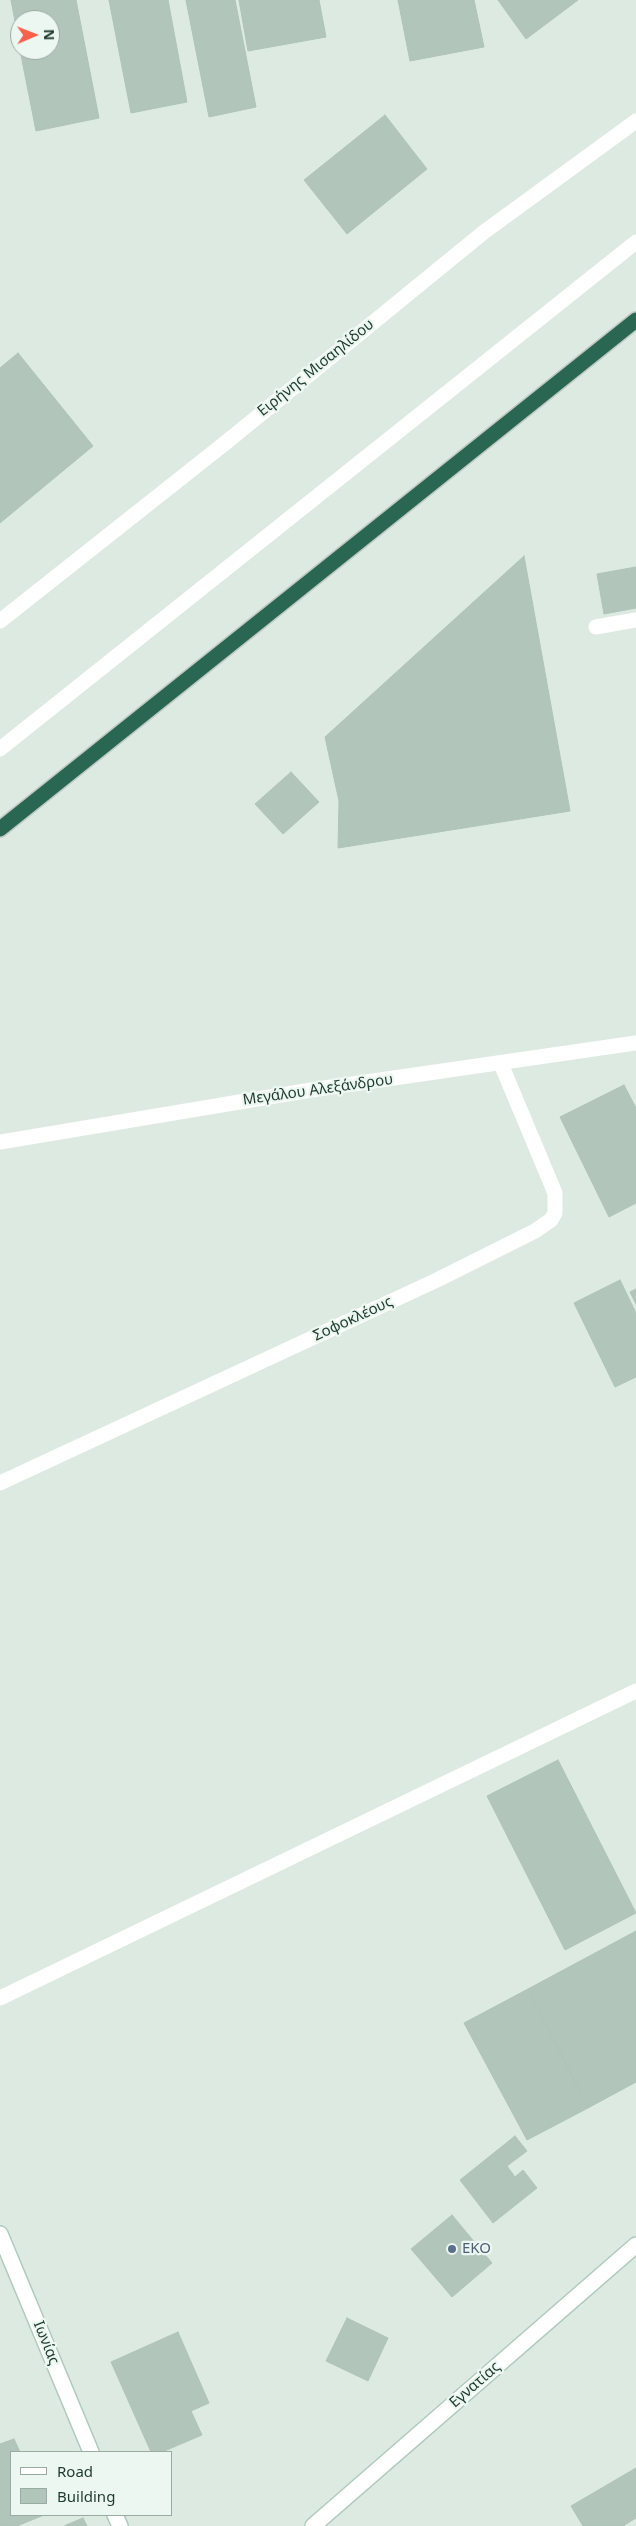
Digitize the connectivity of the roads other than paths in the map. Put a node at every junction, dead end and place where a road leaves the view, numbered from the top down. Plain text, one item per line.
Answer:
1 (636, 121) edge
2 (636, 242) edge
3 (636, 320) edge
4 (636, 620) edge
5 (0, 621) edge
6 (596, 627) dead end
7 (0, 749) edge
8 (0, 829) edge
9 (636, 1043) edge
10 (501, 1064) junction
11 (0, 1142) edge
12 (0, 1483) edge
13 (636, 1691) edge
14 (0, 1998) edge
15 (0, 2234) edge
16 (636, 2245) edge
17 (91, 2451) edge
18 (313, 2526) edge

1 - 5 street, Ειρήνης Μισαηλίδου
2 - 7 street
3 - 8 highway
4 - 6 street
9 - 10 street, Μεγάλου Αλεξάνδρου
10 - 11 street, Μεγάλου Αλεξάνδρου
10 - 12 street, Σοφοκλέους
13 - 14 street
15 - 17 street, Ιωνίας
16 - 18 street, Εγνατίας

